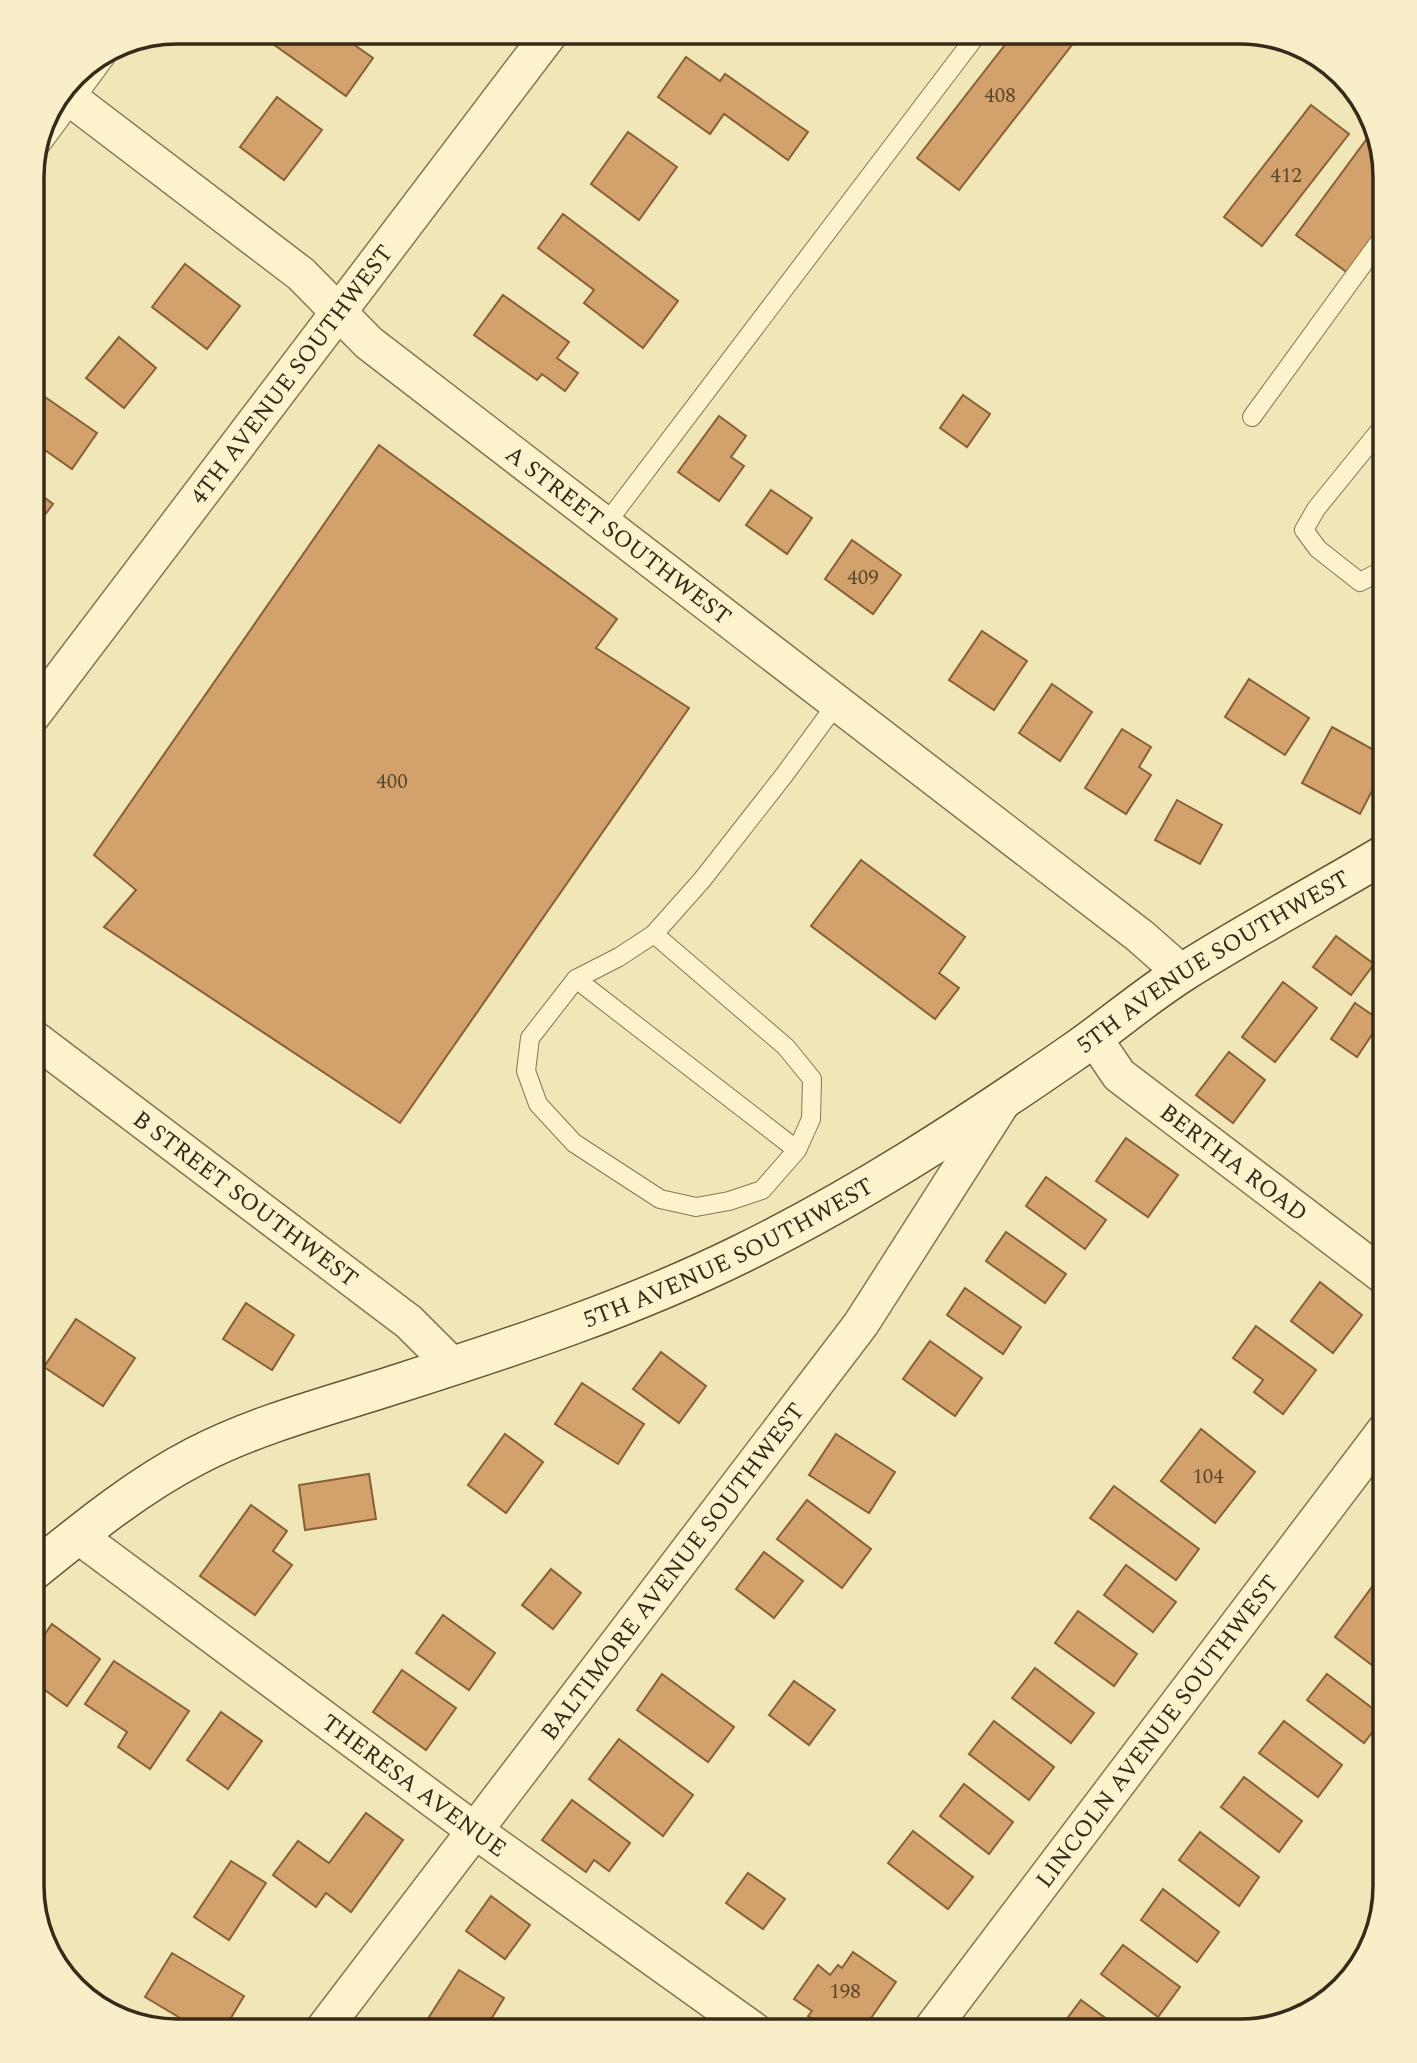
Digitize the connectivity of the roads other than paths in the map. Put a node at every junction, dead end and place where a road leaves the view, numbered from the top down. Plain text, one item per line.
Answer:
1 (542, 44) edge
2 (970, 44) edge
3 (69, 98) edge
4 (1373, 251) edge
5 (338, 313) junction
6 (1252, 417) dead end
7 (1373, 439) edge
8 (605, 525) junction
9 (1373, 575) edge
10 (44, 700) edge
11 (837, 703) junction
12 (1373, 861) edge
13 (654, 934) junction
14 (1182, 973) junction
15 (576, 979) junction
16 (1094, 1038) junction
17 (44, 1046) edge
18 (1003, 1100) junction
19 (797, 1150) junction
20 (1373, 1268) edge
21 (453, 1366) junction
22 (1373, 1446) edge
23 (77, 1535) junction
24 (44, 1562) edge
25 (474, 1830) junction
26 (331, 2019) edge
27 (738, 2019) edge
28 (939, 2019) edge

1 - 5 street, 4TH AVENUE SOUTHWEST
2 - 8 lane
3 - 5 street, A STREET SOUTHWEST
4 - 6 lane
5 - 8 street, A STREET SOUTHWEST
5 - 10 street, 4TH AVENUE SOUTHWEST
7 - 9 lane
8 - 11 street, A STREET SOUTHWEST
11 - 13 lane
11 - 14 street, A STREET SOUTHWEST
12 - 14 street, 5TH AVENUE SOUTHWEST
13 - 15 lane
13 - 19 lane
14 - 16 street, 5TH AVENUE SOUTHWEST
15 - 19 lane
15 - 19 lane
16 - 18 street, 5TH AVENUE SOUTHWEST
16 - 20 street, BERTHA ROAD
17 - 21 street, B STREET SOUTHWEST
18 - 21 street, 5TH AVENUE SOUTHWEST
18 - 25 street, BALTIMORE AVENUE SOUTHWEST
21 - 23 street, 5TH AVENUE SOUTHWEST
22 - 28 street, LINCOLN AVENUE SOUTHWEST
23 - 24 street, 5TH AVENUE SOUTHWEST
23 - 25 street, THERESA AVENUE
25 - 26 street, BALTIMORE AVENUE SOUTHWEST
25 - 27 street, THERESA AVENUE

